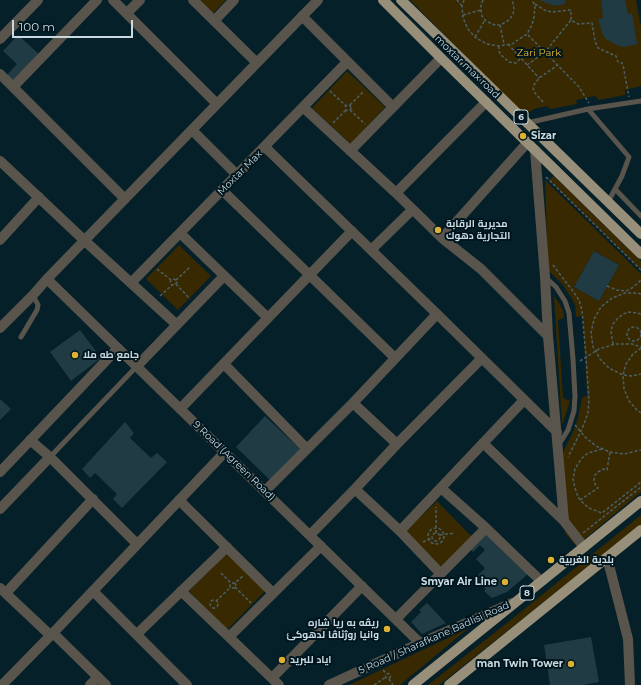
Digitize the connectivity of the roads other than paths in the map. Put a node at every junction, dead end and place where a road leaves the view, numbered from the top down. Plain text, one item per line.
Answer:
1 (38, 0) edge
2 (97, 0) edge
3 (113, 0) edge
4 (140, 0) edge
5 (193, 0) edge
6 (234, 0) edge
7 (318, 0) edge
8 (383, 0) edge
9 (401, 0) edge
10 (127, 13) junction
11 (302, 16) junction
12 (214, 21) junction
13 (0, 38) edge
14 (441, 58) junction
15 (347, 62) junction
16 (257, 63) junction
17 (0, 75) edge
18 (13, 87) junction
19 (641, 101) edge
20 (486, 102) junction
21 (217, 104) junction
22 (393, 107) junction
23 (303, 108) junction
24 (590, 108) junction
25 (527, 123) junction
26 (192, 130) junction
27 (531, 147) junction
28 (265, 148) junction
29 (350, 151) junction
30 (0, 160) edge
31 (237, 174) junction
32 (615, 189) junction
33 (222, 190) junction
34 (396, 193) junction
35 (39, 197) junction
36 (125, 199) junction
37 (608, 202) junction
38 (412, 210) junction
39 (641, 216) edge
40 (352, 231) junction
41 (180, 233) junction
42 (641, 234) edge
43 (442, 238) junction
44 (0, 240) edge
45 (85, 241) junction
46 (371, 250) junction
47 (641, 254) edge
48 (309, 275) junction
49 (224, 276) junction
50 (545, 277) junction
51 (47, 279) junction
52 (131, 283) junction
53 (33, 295) junction
54 (437, 314) junction
55 (268, 318) junction
56 (177, 325) junction
57 (0, 328) edge
58 (21, 336) dead end
59 (548, 336) junction
60 (118, 348) junction
61 (395, 358) junction
62 (482, 358) junction
63 (224, 364) junction
64 (137, 366) junction
65 (524, 400) junction
66 (353, 403) junction
67 (180, 409) junction
68 (557, 432) junction
69 (30, 440) junction
70 (483, 443) junction
71 (397, 444) junction
72 (558, 447) junction
73 (308, 449) junction
74 (224, 452) junction
75 (50, 457) junction
76 (1, 470) edge
77 (355, 489) junction
78 (438, 490) junction
79 (265, 492) junction
80 (93, 499) junction
81 (179, 500) junction
82 (641, 501) edge
83 (0, 509) edge
84 (564, 521) junction
85 (486, 528) junction
86 (641, 530) edge
87 (400, 531) junction
88 (310, 535) junction
89 (137, 544) junction
90 (321, 546) junction
91 (227, 547) junction
92 (584, 547) junction
93 (608, 557) junction
94 (440, 573) junction
95 (541, 581) junction
96 (362, 586) junction
97 (3, 590) edge
98 (93, 590) junction
99 (181, 591) junction
100 (273, 593) junction
101 (516, 602) junction
102 (396, 619) junction
103 (51, 634) junction
104 (137, 634) junction
105 (229, 637) junction
106 (420, 643) junction
107 (98, 677) junction
108 (276, 682) edge
109 (2, 685) edge
110 (90, 685) edge
111 (106, 685) edge
112 (187, 685) edge
113 (329, 685) edge
114 (413, 685) edge
115 (448, 685) edge
116 (630, 685) edge

1 - 13 street
2 - 18 street
3 - 10 street
4 - 10 street
5 - 12 street
6 - 12 street
7 - 11 street
8 - 14 main road, moxtar max road / 6
9 - 25 main road, 6
10 - 21 street
11 - 15 street
11 - 16 street
12 - 16 street
14 - 20 main road, moxtar max road / 6
14 - 22 street
15 - 22 street
15 - 23 street, Moxtar Max
16 - 21 street
17 - 18 street
18 - 36 street
19 - 24 lane
20 - 27 main road, moxtar max road / 6
20 - 34 street
21 - 26 street
22 - 29 street
23 - 28 street, Moxtar Max
23 - 29 street
24 - 25 lane
24 - 32 lane
25 - 37 main road, 6
26 - 31 street
26 - 36 street
27 - 43 street
27 - 47 main road, 6
27 - 50 street
28 - 31 street, Moxtar Max
28 - 40 street
29 - 34 street
30 - 35 street
31 - 33 street, Moxtar Max
32 - 37 lane
32 - 39 lane
33 - 41 street, Moxtar Max
33 - 48 street
34 - 38 street
35 - 44 street
35 - 45 street
36 - 45 street
37 - 42 main road, 6
38 - 43 street
38 - 46 street
40 - 46 street
40 - 48 street
41 - 49 street
41 - 52 street, Moxtar Max
43 - 59 street
45 - 51 street
45 - 52 street
46 - 54 street
48 - 55 street
48 - 61 street
49 - 55 street
49 - 56 street
50 - 59 street
50 - 72 lane
51 - 53 street
51 - 60 street, 9 Road (Agreen Road)
52 - 56 street
53 - 57 street
53 - 58 lane
54 - 61 street
54 - 62 street
55 - 63 street
56 - 64 street
59 - 68 street
60 - 64 street, 9 Road (Agreen Road)
60 - 69 street
61 - 66 street
62 - 65 street
62 - 71 street
63 - 67 street
63 - 73 street
64 - 67 street, 9 Road (Agreen Road)
64 - 75 lane
65 - 68 street
65 - 70 street
66 - 71 street
66 - 73 street
67 - 74 street, 9 Road (Agreen Road)
68 - 72 street
69 - 75 street
69 - 76 street
70 - 78 street
70 - 84 street
71 - 77 street
72 - 84 street
73 - 79 street
74 - 79 street, 9 Road (Agreen Road)
74 - 81 street
75 - 80 street
75 - 83 street
77 - 87 street
77 - 88 street
78 - 85 street
78 - 87 street
79 - 88 street, 9 Road (Agreen Road)
80 - 89 street
80 - 97 street
81 - 89 street
81 - 91 street
82 - 92 main road, 8
84 - 92 street
85 - 94 street
85 - 95 street
86 - 93 main road, 8
87 - 94 street
88 - 90 street, 9 Road (Agreen Road)
89 - 98 street
90 - 96 street, 9 Road (Agreen Road)
90 - 100 street
91 - 99 street
91 - 100 street
92 - 95 main road, 8
93 - 115 main road, 8
93 - 116 street
94 - 102 street
95 - 101 main road, 8
96 - 102 street, 9 Road (Agreen Road)
96 - 108 street
97 - 103 street
98 - 103 street
98 - 104 street
99 - 104 street
99 - 105 street
100 - 105 street
101 - 106 street, 5 Road / Sharafkane Badlisi Road
101 - 114 main road, 8
102 - 106 street, 9 Road (Agreen Road)
103 - 107 street
103 - 109 street
104 - 112 street
105 - 108 street
106 - 113 street, 5 Road / Sharafkane Badlisi Road
107 - 110 street
107 - 111 street

